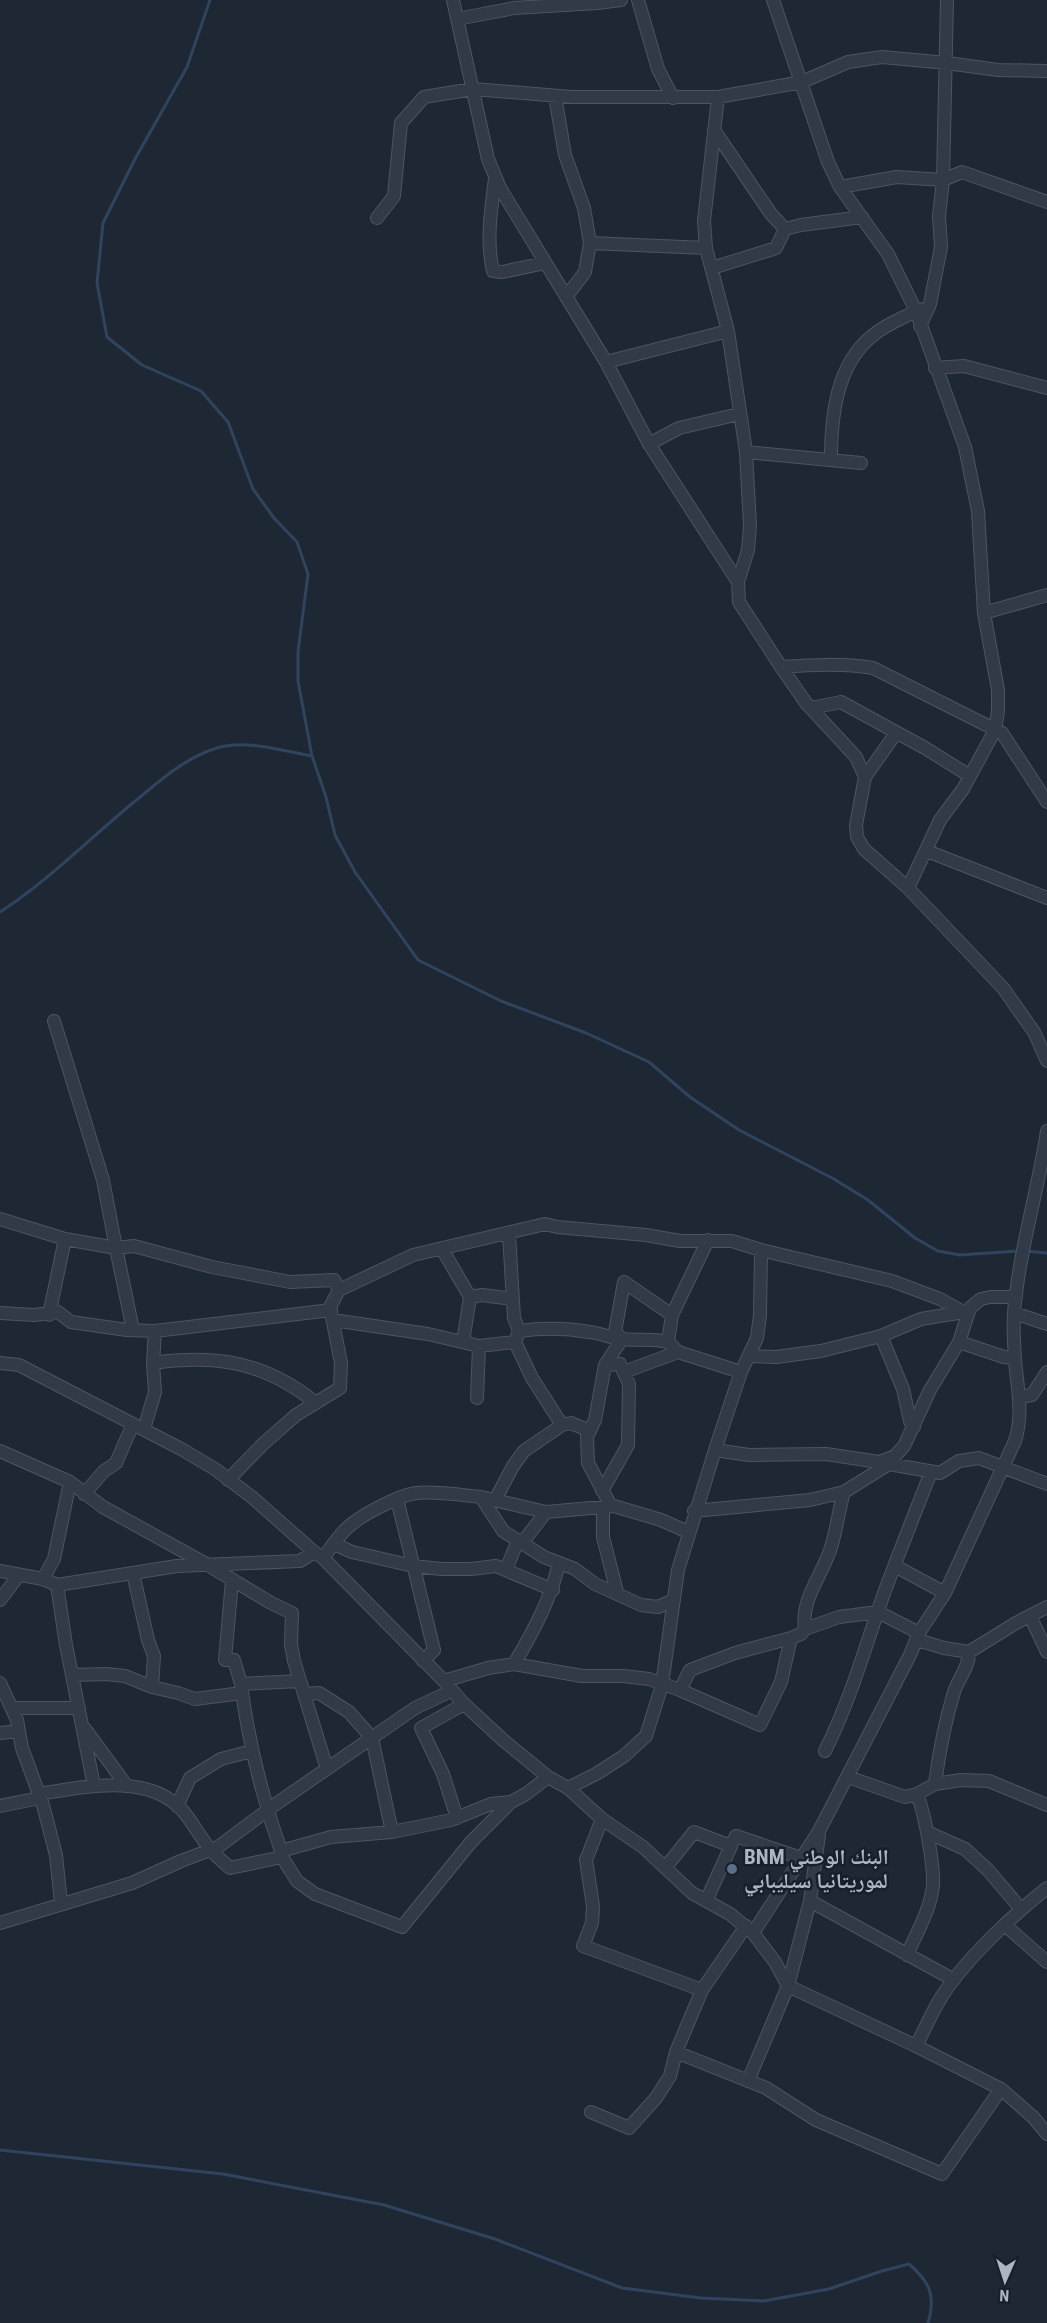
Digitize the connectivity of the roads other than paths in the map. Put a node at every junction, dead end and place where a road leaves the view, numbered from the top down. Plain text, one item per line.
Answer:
1 (453, 0) edge
2 (621, 0) edge
3 (638, 0) edge
4 (773, 0) edge
5 (947, 0) edge
6 (457, 19) junction
7 (947, 63) junction
8 (1047, 71) edge
9 (802, 82) junction
10 (473, 89) junction
11 (555, 96) junction
12 (718, 97) junction
13 (673, 98) junction
14 (714, 130) junction
15 (495, 179) junction
16 (943, 180) junction
17 (840, 187) junction
18 (1047, 202) edge
19 (862, 217) junction
20 (377, 218) dead end
21 (785, 230) junction
22 (591, 243) junction
23 (706, 248) junction
24 (545, 263) junction
25 (712, 268) junction
26 (566, 297) junction
27 (930, 304) junction
28 (916, 311) junction
29 (920, 326) junction
30 (728, 331) junction
31 (606, 362) junction
32 (935, 368) junction
33 (1047, 388) edge
34 (739, 414) junction
35 (649, 444) junction
36 (746, 452) junction
37 (831, 460) junction
38 (861, 463) dead end
39 (738, 582) junction
40 (1047, 595) edge
41 (984, 613) junction
42 (781, 667) junction
43 (811, 708) junction
44 (995, 730) junction
45 (896, 733) junction
46 (970, 776) junction
47 (865, 777) junction
48 (1047, 802) edge
49 (927, 851) junction
50 (908, 888) junction
51 (1047, 898) edge
52 (54, 1022) dead end
53 (1047, 1061) edge
54 (1047, 1131) edge
55 (0, 1219) edge
56 (509, 1234) junction
57 (65, 1239) junction
58 (708, 1240) junction
59 (116, 1248) junction
60 (442, 1249) junction
61 (761, 1250) junction
62 (339, 1290) junction
63 (470, 1297) junction
64 (1016, 1297) junction
65 (513, 1299) junction
66 (0, 1313) edge
67 (966, 1313) junction
68 (1014, 1313) junction
69 (50, 1315) junction
70 (672, 1315) junction
71 (332, 1316) junction
72 (1047, 1324) edge
73 (133, 1330) junction
74 (154, 1330) junction
75 (881, 1336) junction
76 (517, 1337) junction
77 (621, 1339) junction
78 (463, 1342) junction
79 (668, 1342) junction
80 (959, 1342) junction
81 (479, 1346) junction
82 (678, 1352) junction
83 (750, 1356) junction
84 (1015, 1358) junction
85 (0, 1363) edge
86 (153, 1364) junction
87 (604, 1365) junction
88 (624, 1372) junction
89 (741, 1372) junction
90 (1047, 1372) edge
91 (1019, 1397) junction
92 (477, 1398) dead end
93 (316, 1403) junction
94 (562, 1425) junction
95 (138, 1427) junction
96 (914, 1427) junction
97 (590, 1431) junction
98 (904, 1446) junction
99 (715, 1450) junction
100 (0, 1451) edge
101 (905, 1465) junction
102 (879, 1466) junction
103 (1003, 1468) junction
104 (931, 1472) junction
105 (228, 1480) junction
106 (70, 1482) junction
107 (1047, 1484) edge
108 (602, 1491) junction
109 (844, 1492) junction
110 (84, 1494) junction
111 (481, 1497) junction
112 (397, 1499) junction
113 (495, 1500) junction
114 (607, 1507) junction
115 (694, 1511) junction
116 (546, 1512) junction
117 (688, 1532) junction
118 (520, 1541) junction
119 (334, 1544) junction
120 (318, 1555) junction
121 (560, 1563) junction
122 (208, 1564) junction
123 (413, 1566) junction
124 (895, 1566) junction
125 (506, 1570) junction
126 (0, 1571) edge
127 (133, 1573) junction
128 (19, 1575) junction
129 (43, 1579) junction
130 (232, 1580) junction
131 (57, 1586) junction
132 (553, 1590) junction
133 (616, 1592) junction
134 (945, 1593) junction
135 (0, 1600) edge
136 (674, 1600) junction
137 (1047, 1608) edge
138 (878, 1612) junction
139 (1030, 1616) junction
140 (805, 1629) junction
141 (918, 1637) junction
142 (791, 1638) junction
143 (969, 1652) junction
144 (1047, 1652) edge
145 (423, 1661) junction
146 (514, 1664) junction
147 (72, 1675) junction
148 (300, 1681) junction
149 (0, 1683) edge
150 (662, 1685) junction
151 (448, 1686) junction
152 (152, 1687) junction
153 (242, 1688) junction
154 (680, 1690) junction
155 (304, 1694) junction
156 (464, 1704) junction
157 (12, 1708) junction
158 (79, 1708) junction
159 (82, 1725) junction
160 (18, 1731) junction
161 (0, 1733) edge
162 (372, 1738) junction
163 (252, 1751) junction
164 (825, 1751) dead end
165 (327, 1769) junction
166 (548, 1777) junction
167 (848, 1777) junction
168 (935, 1784) junction
169 (126, 1785) junction
170 (94, 1786) junction
171 (568, 1788) junction
172 (917, 1794) junction
173 (40, 1796) junction
174 (511, 1802) junction
175 (0, 1806) edge
176 (177, 1806) junction
177 (1046, 1806) edge
178 (267, 1811) junction
179 (457, 1818) junction
180 (602, 1819) junction
181 (819, 1831) junction
182 (392, 1832) junction
183 (927, 1832) junction
184 (730, 1846) junction
185 (210, 1850) junction
186 (282, 1854) junction
187 (801, 1858) junction
188 (665, 1868) junction
189 (1047, 1888) edge
190 (706, 1901) junction
191 (810, 1901) junction
192 (61, 1903) junction
193 (1021, 1909) junction
194 (0, 1923) edge
195 (1006, 1926) junction
196 (749, 1930) junction
197 (907, 1955) junction
198 (1047, 1962) edge
199 (954, 1980) junction
200 (788, 1986) junction
201 (702, 1990) junction
202 (916, 2046) junction
203 (676, 2052) junction
204 (748, 2081) junction
205 (1001, 2090) junction
206 (591, 2112) dead end
207 (1047, 2134) edge

1 - 6 street
2 - 6 street
3 - 13 street
4 - 9 street
5 - 7 street
6 - 10 street
7 - 8 street
7 - 9 street
7 - 16 street
9 - 12 street
9 - 17 street
10 - 11 street
10 - 15 street
10 - 20 street
11 - 13 street
11 - 22 street
12 - 13 street
12 - 14 street
14 - 21 street
14 - 23 street
15 - 24 street
15 - 24 street
16 - 17 street
16 - 18 street
16 - 27 street
17 - 19 street
19 - 21 street
19 - 28 street
21 - 25 street
22 - 23 street
22 - 26 street
23 - 25 street
24 - 26 street
25 - 30 street
26 - 31 street
27 - 28 street
27 - 29 street
28 - 29 street
28 - 37 street
29 - 32 street
30 - 31 street
30 - 34 street
31 - 35 street
32 - 33 street
32 - 41 street
34 - 35 street
34 - 36 street
35 - 39 street
36 - 37 street
36 - 39 street
37 - 38 street
39 - 42 street
40 - 41 street
41 - 44 street
42 - 43 street
42 - 44 street
43 - 45 street
43 - 47 street
44 - 46 street
44 - 48 street
45 - 46 street
45 - 47 street
46 - 49 street
47 - 50 street
49 - 50 street
49 - 51 street
50 - 53 street
52 - 59 street
54 - 64 street
55 - 57 street
56 - 58 street
56 - 60 street
56 - 65 street
57 - 59 street
57 - 69 street
58 - 61 street
58 - 70 street
59 - 62 street
59 - 73 street
60 - 62 street
60 - 63 street
61 - 67 street
61 - 83 street
62 - 71 street
63 - 65 street
63 - 78 street
64 - 67 street
64 - 68 street
65 - 76 street
66 - 69 street
67 - 75 street
67 - 80 street
68 - 72 street
68 - 84 street
69 - 73 street
70 - 77 street
70 - 79 street
71 - 74 street
71 - 78 street
71 - 93 street
73 - 74 street
74 - 86 street
75 - 83 street
75 - 96 street
76 - 77 street
76 - 81 street
76 - 94 street
77 - 79 street
77 - 87 street
78 - 81 street
79 - 82 street
80 - 84 street
80 - 96 street
81 - 92 street
82 - 88 street
82 - 89 street
83 - 89 street
84 - 91 street
85 - 95 street
86 - 93 street
86 - 95 street
87 - 88 street
87 - 97 street
88 - 108 street
89 - 99 street
90 - 91 street
91 - 103 street
93 - 105 street
94 - 97 street
94 - 113 street
95 - 105 street
95 - 110 street
96 - 98 street
97 - 108 street
98 - 101 street
98 - 102 street
99 - 102 street
99 - 115 street
100 - 106 street
101 - 102 street
101 - 104 street
102 - 109 street
103 - 104 street
103 - 107 street
103 - 134 street
104 - 124 street
105 - 120 street
106 - 110 street
106 - 129 street
108 - 114 street
109 - 115 street
109 - 140 street
110 - 122 street
111 - 112 street
111 - 113 street
111 - 118 street
112 - 119 street
112 - 123 street
113 - 116 street
114 - 116 street
114 - 117 street
114 - 133 street
115 - 117 street
116 - 118 street
117 - 136 street
118 - 121 street
118 - 125 street
119 - 120 street
119 - 123 street
120 - 122 street
120 - 145 street
121 - 132 street
121 - 133 street
122 - 127 street
122 - 130 street
123 - 125 street
123 - 145 street
124 - 134 street
124 - 138 street
125 - 132 street
126 - 128 street
127 - 131 street
127 - 152 street
128 - 129 street
128 - 135 street
129 - 131 street
130 - 148 street
130 - 153 street
131 - 147 street
132 - 146 street
133 - 136 street
134 - 141 street
136 - 150 street
137 - 139 street
138 - 140 street
138 - 141 street
138 - 164 street
139 - 143 street
139 - 144 street
140 - 142 street
141 - 143 street
141 - 167 street
142 - 154 street
142 - 154 street
143 - 168 street
145 - 151 street
146 - 150 street
146 - 151 street
147 - 152 street
147 - 158 street
148 - 153 street
148 - 155 street
149 - 157 street
150 - 154 street
150 - 171 street
151 - 156 street
151 - 162 street
152 - 153 street
153 - 163 street
155 - 162 street
155 - 165 street
156 - 166 street
156 - 179 street
157 - 158 street
157 - 160 street
158 - 159 street
159 - 169 street
159 - 170 street
160 - 161 street
160 - 173 street
162 - 165 street
162 - 182 street
163 - 176 street
163 - 178 street
165 - 178 street
166 - 171 street
166 - 174 street
167 - 172 street
167 - 181 street
168 - 172 street
168 - 177 street
169 - 170 street
169 - 176 street
170 - 173 street
171 - 180 street
172 - 183 street
173 - 175 street
173 - 192 street
174 - 179 street
174 - 186 street
176 - 185 street
178 - 185 street
178 - 186 street
179 - 182 street
180 - 188 street
180 - 201 street
181 - 187 street
181 - 191 street
182 - 186 street
183 - 193 street
183 - 197 street
184 - 187 street
184 - 188 street
184 - 190 street
185 - 186 street
185 - 192 street
187 - 196 street
188 - 190 street
189 - 193 street
190 - 196 street
191 - 197 street
191 - 200 street
192 - 194 street
193 - 195 street
195 - 198 street
195 - 199 street
196 - 200 street
196 - 201 street
197 - 199 street
199 - 202 street
200 - 202 street
200 - 204 street
201 - 203 street
202 - 205 street
203 - 204 street
203 - 206 street
204 - 205 street
205 - 207 street

